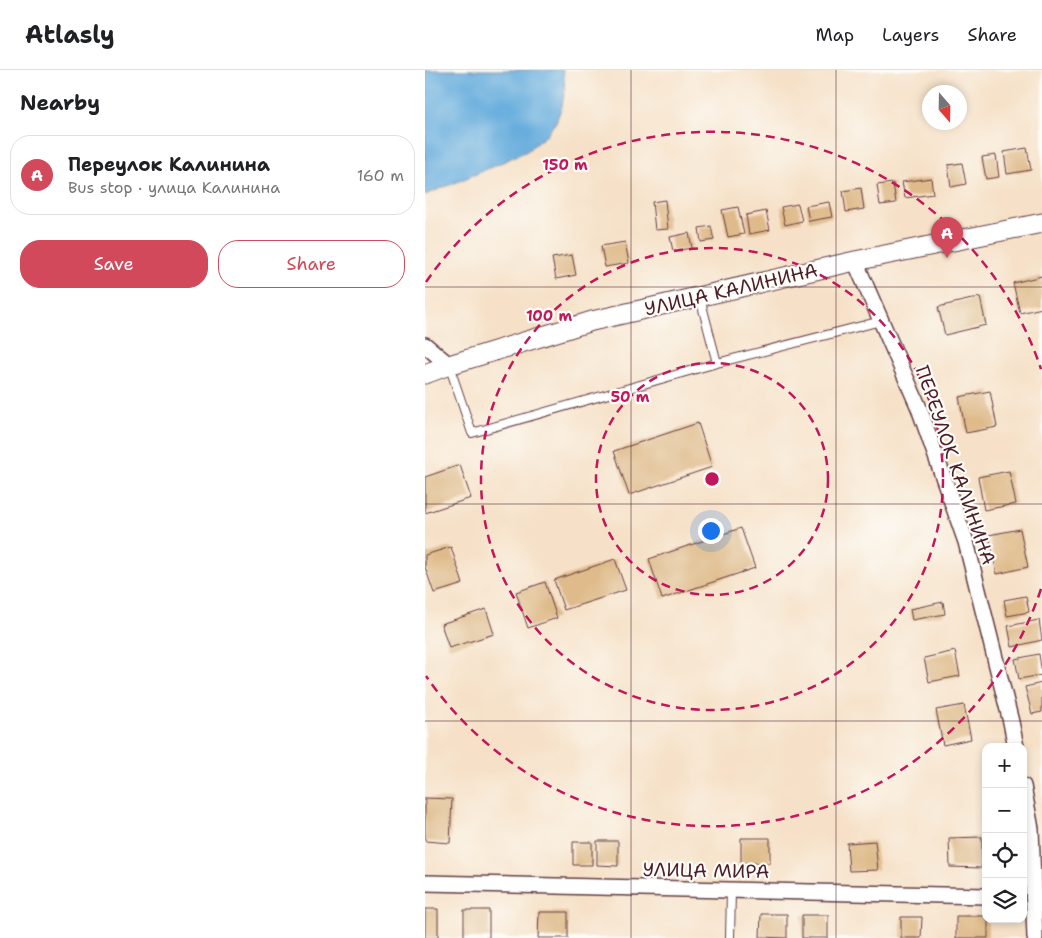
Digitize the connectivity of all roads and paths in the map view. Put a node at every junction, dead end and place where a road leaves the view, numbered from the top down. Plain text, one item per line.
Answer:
1 (1042, 223) edge
2 (855, 261) junction
3 (700, 296) junction
4 (881, 321) junction
5 (425, 345) edge
6 (717, 363) junction
7 (449, 366) junction
8 (425, 374) edge
9 (1015, 743) edge
10 (1023, 788) edge
11 (425, 884) edge
12 (731, 890) junction
13 (982, 896) edge
14 (1033, 898) edge
15 (730, 938) edge
16 (1035, 938) edge

1 - 2 street, УЛИЦА КАЛИНИНА
2 - 3 street, УЛИЦА КАЛИНИНА
2 - 4 street, ПЕРЕУЛОК КАЛИНИНА
3 - 6 lane
3 - 7 street, УЛИЦА КАЛИНИНА
4 - 6 lane
4 - 9 street, ПЕРЕУЛОК КАЛИНИНА
5 - 7 street
6 - 7 lane
7 - 8 street, УЛИЦА КАЛИНИНА
10 - 14 street
11 - 12 street, УЛИЦА МИРА
12 - 13 street, УЛИЦА МИРА
12 - 15 lane
14 - 16 street

